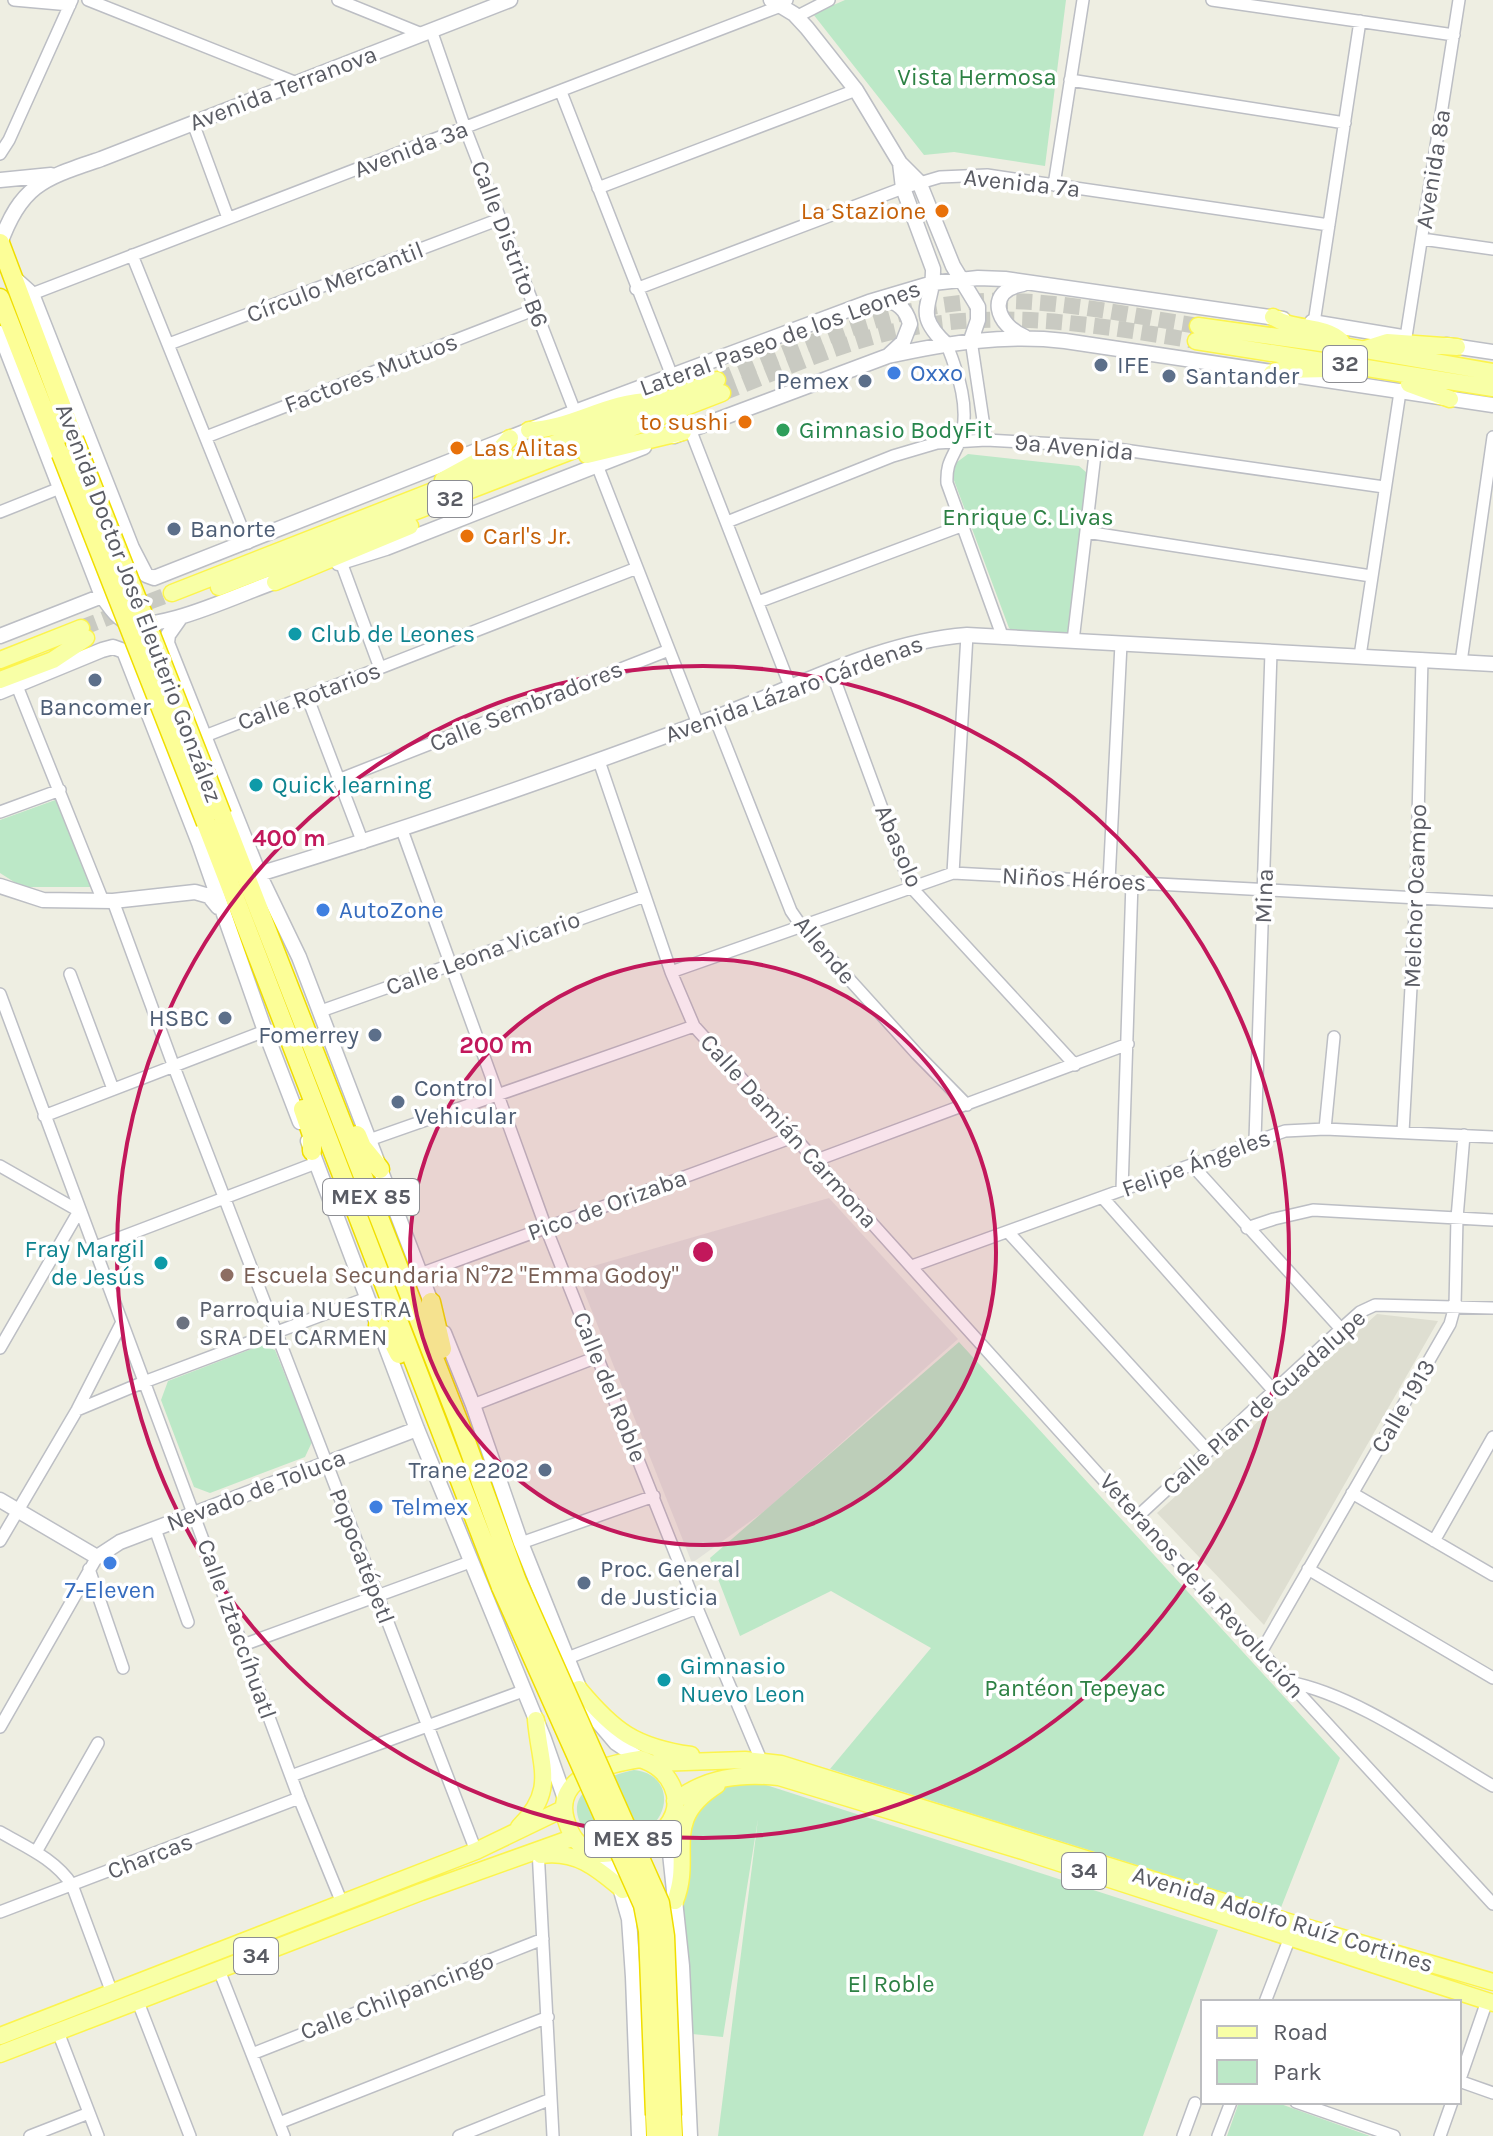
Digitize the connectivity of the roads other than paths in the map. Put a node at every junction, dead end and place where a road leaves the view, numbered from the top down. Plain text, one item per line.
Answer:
1 (14, 0) edge
2 (88, 0) edge
3 (338, 0) edge
4 (510, 0) edge
5 (829, 0) edge
6 (1083, 0) edge
7 (1212, 0) edge
8 (1459, 0) edge
9 (71, 2) edge
10 (786, 6) edge
11 (1360, 21) junction
12 (426, 32) junction
13 (1454, 35) junction
14 (1070, 80) junction
15 (297, 83) junction
16 (856, 90) junction
17 (561, 92) junction
18 (193, 123) junction
19 (1345, 123) junction
20 (465, 128) junction
21 (0, 154) edge
22 (900, 163) junction
23 (55, 174) junction
24 (0, 180) edge
25 (919, 182) junction
26 (1054, 185) junction
27 (598, 188) junction
28 (903, 188) junction
29 (228, 218) junction
30 (500, 219) junction
31 (1329, 225) junction
32 (1422, 239) junction
33 (0, 243) edge
34 (1493, 249) edge
35 (132, 255) junction
36 (11, 275) junction
37 (960, 279) junction
38 (1036, 282) junction
39 (933, 283) junction
40 (636, 289) junction
41 (32, 294) junction
42 (0, 298) edge
43 (869, 302) junction
44 (536, 309) junction
45 (1273, 317) junction
46 (1314, 323) junction
47 (0, 333) edge
48 (1406, 337) junction
49 (1029, 338) junction
50 (971, 340) junction
51 (169, 344) junction
52 (947, 345) junction
53 (1343, 346) junction
54 (1457, 347) junction
55 (1363, 349) junction
56 (1493, 352) edge
57 (888, 356) junction
58 (1349, 364) junction
59 (1388, 371) junction
60 (1493, 372) edge
61 (1272, 373) junction
62 (672, 376) junction
63 (1493, 388) edge
64 (1400, 392) junction
65 (1450, 399) junction
66 (665, 400) junction
67 (1493, 405) edge
68 (575, 412) junction
69 (529, 430) junction
70 (686, 431) junction
71 (206, 437) junction
72 (1493, 437) edge
73 (510, 438) junction
74 (986, 440) junction
75 (959, 441) junction
76 (1096, 446) junction
77 (597, 465) junction
78 (522, 472) junction
79 (1384, 487) junction
80 (60, 488) junction
81 (427, 494) junction
82 (1488, 504) edge
83 (0, 512) edge
84 (727, 522) junction
85 (961, 526) junction
86 (1086, 532) junction
87 (248, 543) junction
88 (341, 562) junction
89 (637, 568) junction
90 (1371, 576) junction
91 (275, 582) junction
92 (102, 596) junction
93 (758, 602) junction
94 (176, 605) junction
95 (81, 632) junction
96 (967, 635) junction
97 (0, 636) edge
98 (1003, 638) junction
99 (1073, 641) junction
100 (1121, 644) junction
101 (0, 649) edge
102 (669, 650) junction
103 (1271, 652) junction
104 (1360, 656) junction
105 (1422, 659) junction
106 (0, 660) edge
107 (1461, 662) junction
108 (176, 664) junction
109 (1493, 664) edge
110 (380, 668) junction
111 (831, 670) junction
112 (0, 671) edge
113 (0, 680) edge
114 (17, 686) junction
115 (138, 686) junction
116 (790, 686) junction
117 (0, 692) edge
118 (307, 696) junction
119 (715, 718) junction
120 (199, 721) junction
121 (698, 724) junction
122 (205, 736) junction
123 (158, 738) junction
124 (599, 761) junction
125 (338, 780) junction
126 (60, 790) junction
127 (0, 812) edge
128 (214, 819) junction
129 (402, 830) junction
130 (363, 843) junction
131 (953, 873) junction
132 (259, 874) junction
133 (1109, 881) junction
134 (1132, 882) junction
135 (0, 886) edge
136 (911, 887) junction
137 (1264, 889) junction
138 (645, 896) junction
139 (1416, 897) junction
140 (108, 901) junction
141 (1493, 902) edge
142 (227, 920) junction
143 (802, 927) junction
144 (450, 964) junction
145 (671, 972) junction
146 (70, 974) dead end
147 (0, 994) edge
148 (321, 1011) junction
149 (694, 1026) junction
150 (265, 1031) junction
151 (306, 1032) junction
152 (1334, 1037) dead end
153 (1128, 1044) junction
154 (295, 1055) junction
155 (1075, 1065) junction
156 (174, 1067) junction
157 (113, 1089) junction
158 (498, 1095) junction
159 (967, 1105) junction
160 (44, 1116) junction
161 (1325, 1129) junction
162 (1403, 1132) junction
163 (367, 1133) junction
164 (1464, 1135) junction
165 (793, 1137) junction
166 (1493, 1137) edge
167 (1255, 1140) junction
168 (314, 1157) junction
169 (814, 1161) junction
170 (1192, 1165) junction
171 (0, 1166) edge
172 (380, 1169) junction
173 (1122, 1190) junction
174 (224, 1198) junction
175 (1103, 1198) junction
176 (79, 1211) junction
177 (1457, 1218) junction
178 (1493, 1220) edge
179 (546, 1228) junction
180 (1247, 1228) junction
181 (1009, 1233) junction
182 (93, 1248) junction
183 (912, 1266) junction
184 (420, 1274) junction
185 (367, 1298) junction
186 (431, 1302) junction
187 (1455, 1306) junction
188 (1493, 1308) edge
189 (121, 1324) junction
190 (378, 1325) junction
191 (1341, 1329) junction
192 (276, 1331) junction
193 (0, 1348) edge
194 (597, 1357) junction
195 (144, 1382) junction
196 (1273, 1390) junction
197 (473, 1405) junction
198 (77, 1410) junction
199 (460, 1425) junction
200 (437, 1426) junction
201 (417, 1429) junction
202 (1493, 1437) edge
203 (1208, 1451) junction
204 (326, 1462) junction
205 (1352, 1493) junction
206 (654, 1496) junction
207 (0, 1500) edge
208 (18, 1510) junction
209 (195, 1513) junction
210 (1137, 1517) junction
211 (155, 1529) junction
212 (0, 1541) edge
213 (1434, 1541) junction
214 (521, 1543) junction
215 (470, 1562) junction
216 (93, 1563) junction
217 (1308, 1569) junction
218 (1493, 1575) edge
219 (509, 1584) junction
220 (378, 1596) junction
221 (697, 1608) junction
222 (188, 1622) dead end
223 (243, 1645) junction
224 (1261, 1652) junction
225 (565, 1659) junction
226 (123, 1668) dead end
227 (1493, 1678) edge
228 (1288, 1682) junction
229 (579, 1689) junction
230 (523, 1691) junction
231 (588, 1710) junction
232 (536, 1720) junction
233 (428, 1726) junction
234 (0, 1727) edge
235 (544, 1739) junction
236 (98, 1743) dead end
237 (720, 1760) junction
238 (761, 1760) junction
239 (648, 1761) junction
240 (291, 1776) junction
241 (730, 1776) junction
242 (1493, 1786) edge
243 (299, 1798) junction
244 (675, 1801) junction
245 (564, 1803) junction
246 (667, 1825) junction
247 (0, 1832) edge
248 (509, 1837) junction
249 (572, 1838) junction
250 (476, 1851) junction
251 (36, 1852) junction
252 (538, 1852) junction
253 (599, 1855) junction
254 (72, 1885) junction
255 (623, 1893) junction
256 (674, 1893) junction
257 (342, 1903) junction
258 (1493, 1904) edge
259 (0, 1912) edge
260 (1292, 1931) junction
261 (543, 1939) junction
262 (219, 1970) junction
263 (1493, 1982) edge
264 (112, 1993) junction
265 (1266, 2000) edge
266 (138, 2002) junction
267 (1490, 2002) edge
268 (548, 2017) junction
269 (58, 2032) junction
270 (0, 2036) edge
271 (0, 2054) edge
272 (252, 2054) junction
273 (1461, 2077) edge
274 (1461, 2083) edge
275 (1493, 2093) edge
276 (551, 2099) junction
277 (1195, 2103) dead end
278 (1230, 2104) edge
279 (1302, 2104) edge
280 (1451, 2104) edge
281 (89, 2113) junction
282 (663, 2116) junction
283 (279, 2123) junction
284 (30, 2136) edge
285 (98, 2136) edge
286 (190, 2136) edge
287 (284, 2136) edge
288 (459, 2136) edge
289 (553, 2136) edge
290 (639, 2136) edge
291 (656, 2136) edge
292 (673, 2136) edge
293 (690, 2136) edge
294 (1183, 2136) edge
295 (1218, 2136) edge
296 (1394, 2136) edge
297 (1440, 2136) edge

1 - 9 street
2 - 15 street
3 - 12 street
4 - 12 street, Avenida Terranova
5 - 10 street, Avenida 3a
6 - 14 street
7 - 11 street
8 - 13 street, Avenida 8a
9 - 21 street
10 - 16 street
10 - 17 street, Avenida 3a
11 - 13 street
11 - 19 street
12 - 15 street, Avenida Terranova
12 - 20 street, Calle Distrito B6
13 - 32 street, Avenida 8a
14 - 19 street
14 - 26 street
15 - 18 street, Avenida Terranova
16 - 22 street
16 - 27 street
17 - 20 street, Avenida 3a
17 - 27 street
18 - 23 street, Avenida Terranova
18 - 29 street
19 - 31 street
20 - 29 street, Avenida 3a
20 - 30 street, Calle Distrito B6
22 - 25 street
22 - 28 street
23 - 24 street, Avenida Terranova
23 - 33 street, Avenida Terranova
25 - 26 street, Avenida 7a
25 - 28 street, Avenida 7a
25 - 37 street
26 - 31 street, Avenida 7a
27 - 40 street
28 - 39 street
28 - 40 street, Avenida 7a
29 - 35 street, Avenida 3a
30 - 44 street, Calle Distrito B6
30 - 51 street, Círculo Mercantil
31 - 46 street
32 - 34 street
32 - 48 street, Avenida 8a
33 - 36 highway, Avenida Doctor José Eleuterio González / MEX 85
35 - 41 street, Avenida 3a
35 - 51 street
36 - 41 street
36 - 128 highway, Avenida Doctor José Eleuterio González / MEX 85, bridge
37 - 38 street, Lateral Paseo de los Leones
37 - 39 street, Lateral Paseo de los Leones
37 - 50 street
38 - 45 street, Lateral Paseo de los Leones
38 - 49 street
39 - 43 street, Lateral Paseo de los Leones
39 - 52 street
40 - 62 street
41 - 87 street, Lateral Paseo de los Leones
42 - 128 highway, Avenida Doctor José Eleuterio González / MEX 85, bridge
43 - 57 street
43 - 62 street, Lateral Paseo de los Leones
44 - 68 street, Calle Distrito B6
44 - 71 street, Factores Mutuos
45 - 46 street, Lateral Paseo de los Leones
45 - 53 main road
46 - 48 street, Lateral Paseo de los Leones
47 - 80 street
48 - 54 street, Lateral Paseo de los Leones
49 - 50 street
49 - 61 street
50 - 52 street
50 - 74 street
51 - 71 street
52 - 57 street
52 - 75 street
53 - 55 main road, 32
53 - 58 main road, 32
54 - 55 main road
54 - 56 street, Lateral Paseo de los Leones
55 - 60 main road, 32
57 - 70 street
58 - 59 main road, 32
58 - 61 main road
59 - 63 main road, 32
59 - 65 main road
61 - 64 street
62 - 68 street, Lateral Paseo de los Leones
64 - 65 street
64 - 79 street
65 - 67 street
66 - 69 main road
66 - 78 main road, 32
66 - 81 main road, 32
68 - 69 street, Lateral Paseo de los Leones
69 - 73 street, Lateral Paseo de los Leones
70 - 77 street
70 - 78 main road
70 - 84 street
71 - 87 street
72 - 82 street
73 - 81 main road
73 - 87 street, Lateral Paseo de los Leones
74 - 75 street, 9a Avenida
74 - 76 street, 9a Avenida
75 - 84 street, 9a Avenida
75 - 85 street
76 - 79 street, 9a Avenida
76 - 86 street
77 - 88 street
77 - 89 street
78 - 91 main road
78 - 94 main road, 32
79 - 90 street
80 - 83 street
80 - 92 street
81 - 94 main road, 32
82 - 107 street
84 - 93 street
85 - 93 street
85 - 98 street
86 - 90 street
86 - 99 street
88 - 91 street
88 - 110 street
89 - 102 street
89 - 110 street, Calle Rotarios
90 - 104 street
91 - 94 street
92 - 94 street
92 - 97 street
93 - 116 street
94 - 108 street
95 - 101 main road
95 - 106 main road
95 - 112 main road
95 - 113 main road
96 - 98 street, Avenida Lázaro Cárdenas
96 - 111 street, Avenida Lázaro Cárdenas
96 - 131 street
98 - 99 street, Avenida Lázaro Cárdenas
99 - 100 street, Avenida Lázaro Cárdenas
100 - 103 street, Avenida Lázaro Cárdenas
100 - 133 street
102 - 121 street
102 - 125 street, Calle Sembradores
103 - 104 street, Avenida Lázaro Cárdenas
103 - 137 street, Mina
104 - 105 street, Avenida Lázaro Cárdenas
105 - 107 street, Avenida Lázaro Cárdenas
105 - 139 street, Melchor Ocampo
107 - 109 street, Avenida Lázaro Cárdenas
108 - 115 street
108 - 120 street
110 - 118 street, Calle Rotarios
111 - 116 street, Avenida Lázaro Cárdenas
111 - 136 street, Abasolo
114 - 115 street
114 - 117 street
114 - 126 street, Popocatépetl
115 - 123 street
116 - 119 street, Avenida Lázaro Cárdenas
118 - 122 street, Calle Rotarios
118 - 125 street
119 - 121 street, Avenida Lázaro Cárdenas
119 - 143 street, Allende
120 - 122 street
120 - 123 street
121 - 124 street, Avenida Lázaro Cárdenas
122 - 132 street
123 - 142 street
124 - 129 street, Avenida Lázaro Cárdenas
124 - 138 street, Calle Damián Carmona
125 - 130 street
126 - 127 street
126 - 140 street, Popocatépetl
128 - 151 highway, Avenida Doctor José Eleuterio González / MEX 85
128 - 154 highway, Avenida Doctor José Eleuterio González / MEX 85
129 - 130 street, Avenida Lázaro Cárdenas
129 - 144 street, Calle del Roble
130 - 132 street, Avenida Lázaro Cárdenas
131 - 133 street, Niños Héroes
131 - 136 street, Niños Héroes
132 - 148 street
133 - 134 street, Niños Héroes
134 - 137 street, Niños Héroes
134 - 153 street
135 - 140 street
136 - 143 street, Niños Héroes
136 - 155 street, Abasolo
137 - 139 street, Niños Héroes
137 - 167 street, Mina
138 - 144 street, Calle Leona Vicario
138 - 145 street, Calle Damián Carmona
139 - 141 street, Niños Héroes
139 - 162 street, Melchor Ocampo
140 - 142 street
140 - 156 street, Popocatépetl
142 - 150 street
143 - 145 street, Niños Héroes
143 - 159 street, Allende
144 - 148 street, Calle Leona Vicario
144 - 158 street, Calle del Roble
145 - 149 street, Calle Damián Carmona
146 - 157 street
147 - 160 street, Calle Iztaccíhuatl
148 - 163 street
149 - 158 street
149 - 165 street, Calle Damián Carmona
150 - 156 street
150 - 168 street
151 - 172 highway
151 - 199 highway, Avenida Doctor José Eleuterio González / MEX 85
152 - 161 street
153 - 155 street
153 - 173 street
154 - 168 highway
154 - 200 highway, Avenida Doctor José Eleuterio González / MEX 85
155 - 159 street
156 - 157 street
156 - 174 street, Popocatépetl
157 - 160 street
158 - 163 street
158 - 179 street, Calle del Roble
159 - 169 street
160 - 176 street, Calle Iztaccíhuatl
161 - 162 street, Felipe Ángeles
161 - 167 street, Felipe Ángeles
162 - 164 street, Felipe Ángeles
163 - 172 street
164 - 166 street, Felipe Ángeles
164 - 177 street, Calle 1913
165 - 169 street, Calle Damián Carmona
165 - 179 street, Pico de Orizaba
167 - 170 street, Felipe Ángeles
168 - 174 street
168 - 185 street
169 - 183 street, Calle Damián Carmona
170 - 173 street, Felipe Ángeles
170 - 180 street
171 - 176 street
172 - 184 street
173 - 175 street, Felipe Ángeles
174 - 182 street
174 - 192 street, Popocatépetl
175 - 181 street, Felipe Ángeles
175 - 196 street
176 - 182 street, Calle Iztaccíhuatl
176 - 193 street
177 - 178 street
177 - 180 street
177 - 187 street, Calle 1913
179 - 184 street, Pico de Orizaba
179 - 194 street, Calle del Roble
180 - 191 street
181 - 183 street, Felipe Ángeles
181 - 203 street
182 - 189 street, Calle Iztaccíhuatl
183 - 210 street, Veteranos de la Revolución
184 - 186 street
185 - 190 street
185 - 192 street
186 - 197 street
186 - 199 highway
187 - 188 street, Calle Plan de Guadalupe
187 - 191 street, Calle Plan de Guadalupe
187 - 205 street, Calle 1913
189 - 195 street, Calle Iztaccíhuatl
189 - 198 street
190 - 200 highway
190 - 201 street
191 - 196 street, Calle Plan de Guadalupe
192 - 195 street
192 - 204 street, Popocatépetl
194 - 197 street
194 - 206 street, Calle del Roble
195 - 198 street
195 - 209 street, Calle Iztaccíhuatl
196 - 203 street, Calle Plan de Guadalupe
197 - 214 street
198 - 208 street
199 - 219 highway, Avenida Doctor José Eleuterio González / MEX 85
200 - 219 highway, Avenida Doctor José Eleuterio González / MEX 85
201 - 204 street, Nevado de Toluca
201 - 215 street
202 - 213 street
203 - 210 street, Calle Plan de Guadalupe
204 - 209 street, Nevado de Toluca
204 - 220 street, Popocatépetl
205 - 213 street
205 - 217 street, Calle 1913
206 - 214 street
206 - 221 street, Calle del Roble
207 - 208 street
208 - 212 street
208 - 216 street
209 - 211 street, Nevado de Toluca
209 - 223 street, Calle Iztaccíhuatl
210 - 224 street, Veteranos de la Revolución
211 - 216 street, Nevado de Toluca
211 - 222 street
213 - 218 street
214 - 225 street
215 - 220 street
215 - 230 street
216 - 226 street
216 - 234 street
217 - 224 street, Calle 1913
217 - 227 street
219 - 282 highway, Avenida Doctor José Eleuterio González / MEX 85, bridge
220 - 223 street
220 - 233 street, Popocatépetl
221 - 225 street
221 - 238 street, Calle del Roble
223 - 240 street, Calle Iztaccíhuatl
224 - 228 street, Veteranos de la Revolución
225 - 229 street
228 - 242 street
228 - 258 street, Veteranos de la Revolución
229 - 231 street
229 - 237 main road
230 - 232 street
230 - 233 street
231 - 235 street
231 - 239 street
232 - 235 street
232 - 248 main road
233 - 240 street
233 - 250 street, Popocatépetl
235 - 245 street
236 - 251 street
237 - 238 main road, Avenida Adolfo Ruíz Cortines / 34
237 - 239 main road, Avenida Adolfo Ruíz Cortines / 34
238 - 260 main road, Avenida Adolfo Ruíz Cortines / 34
239 - 244 main road
239 - 245 main road, 34
240 - 243 street, Calle Iztaccíhuatl
241 - 244 main road, Avenida Adolfo Ruíz Cortines / 34
241 - 256 main road
241 - 260 main road, Avenida Adolfo Ruíz Cortines / 34
243 - 254 street, Charcas
243 - 257 street, Calle Iztaccíhuatl
244 - 246 main road
245 - 248 main road, 34
245 - 249 main road
246 - 253 main road
246 - 256 street
247 - 251 street
248 - 250 main road, 34
249 - 252 main road
249 - 253 main road
250 - 257 main road, 34
251 - 254 street
252 - 255 main road
252 - 261 street
252 - 262 main road, 34
253 - 255 street
254 - 259 street, Charcas
254 - 264 street
255 - 256 street
255 - 290 street
256 - 293 street
257 - 264 main road, 34
260 - 263 main road, Avenida Adolfo Ruíz Cortines / 34
260 - 265 street
260 - 267 main road, Avenida Adolfo Ruíz Cortines / 34
261 - 268 street
261 - 272 street, Calle Chilpancingo
262 - 266 main road, 34
262 - 272 street
264 - 270 main road, 34
266 - 269 main road, 34
266 - 286 street
267 - 273 street
268 - 276 street
268 - 283 street
269 - 271 main road, 34
269 - 281 street
272 - 283 street
274 - 275 street
276 - 288 street
276 - 289 street
277 - 294 street
278 - 295 street
279 - 296 street
280 - 297 street
281 - 284 street
281 - 285 street
282 - 291 highway, Avenida Doctor José Eleuterio González / MEX 85
282 - 292 highway, Avenida Doctor José Eleuterio González / MEX 85
283 - 287 street

